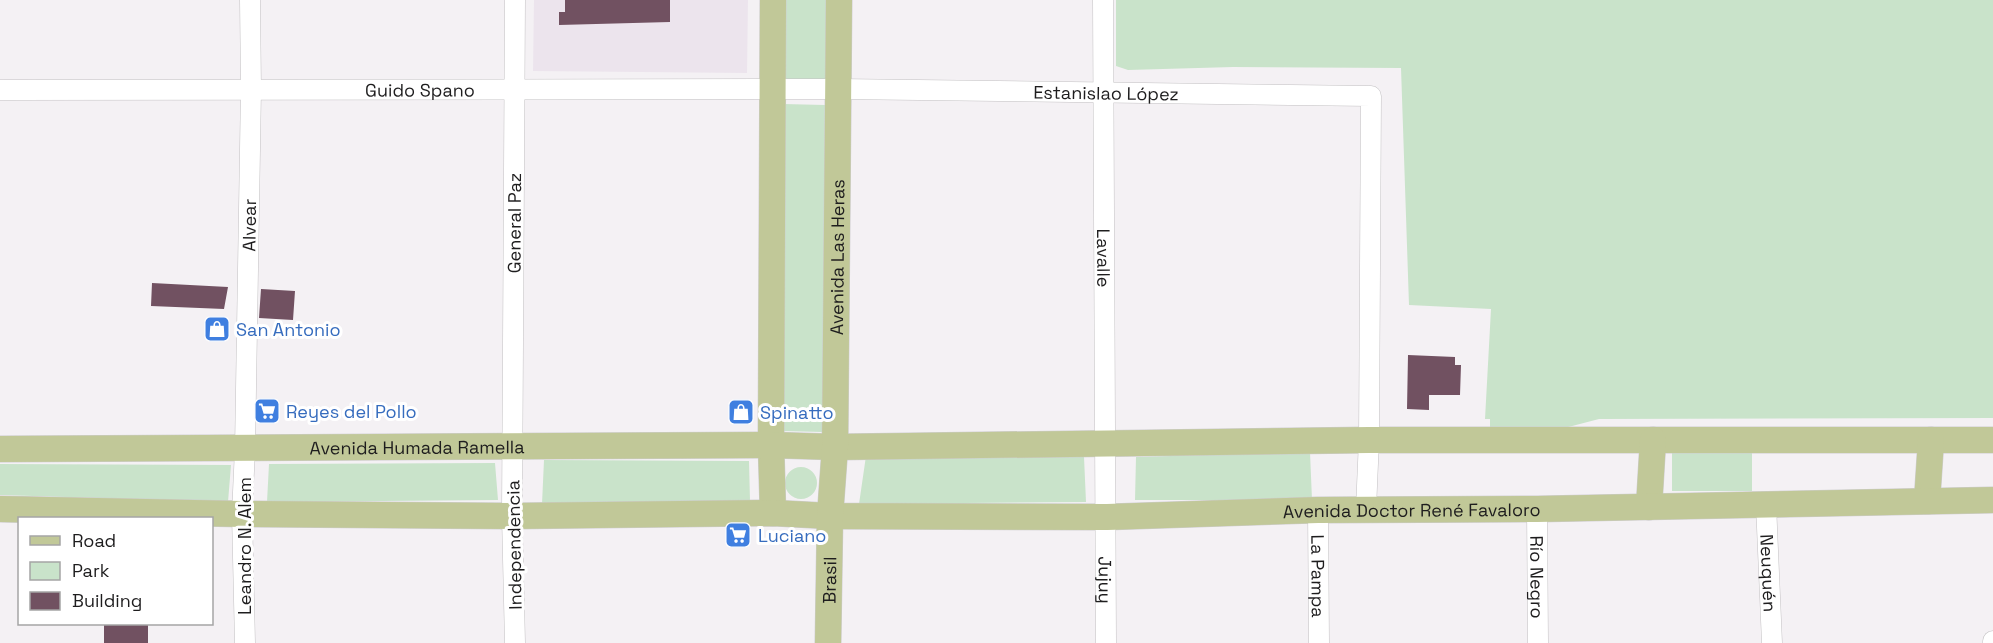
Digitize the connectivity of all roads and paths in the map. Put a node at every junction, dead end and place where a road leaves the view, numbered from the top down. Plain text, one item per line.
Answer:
1 (250, 0) edge
2 (515, 0) edge
3 (773, 0) edge
4 (839, 0) edge
5 (1103, 0) edge
6 (251, 89) junction
7 (515, 89) junction
8 (773, 89) junction
9 (839, 89) junction
10 (0, 90) edge
11 (1104, 93) junction
12 (1370, 440) junction
13 (1653, 440) junction
14 (1931, 440) junction
15 (1993, 440) edge
16 (771, 445) junction
17 (1106, 445) junction
18 (513, 447) junction
19 (836, 447) junction
20 (0, 449) edge
21 (245, 449) junction
22 (1993, 500) edge
23 (1928, 501) junction
24 (1766, 504) junction
25 (1649, 507) junction
26 (0, 509) edge
27 (1366, 509) junction
28 (1537, 509) junction
29 (1318, 510) junction
30 (774, 513) junction
31 (242, 514) junction
32 (512, 516) junction
33 (830, 516) junction
34 (1107, 517) junction
35 (244, 643) edge
36 (515, 643) edge
37 (828, 643) edge
38 (1106, 643) edge
39 (1319, 643) edge
40 (1538, 643) edge
41 (1772, 643) edge

1 - 6 street, Alvear
2 - 7 street, General Paz
3 - 8 main road
4 - 9 main road, Avenida Las Heras
5 - 11 street, Lavalle
6 - 7 street, Guido Spano
6 - 10 street, Guido Spano
6 - 21 street, Alvear
7 - 8 street, Guido Spano
7 - 18 street, General Paz
8 - 9 street, Guido Spano
8 - 16 main road
9 - 11 street, Estanislao López
9 - 19 main road, Avenida Las Heras
11 - 12 street, Estanislao López
11 - 17 street, Lavalle
12 - 13 main road
12 - 17 main road
12 - 27 street
13 - 14 main road
13 - 25 main road
14 - 15 main road
14 - 23 main road
16 - 18 main road, Avenida Humada Ramella
16 - 19 main road, Avenida Humada Ramella
16 - 30 main road
17 - 19 main road
17 - 34 street, Lavalle
18 - 21 main road, Avenida Humada Ramella
18 - 32 street, Independencia
19 - 33 main road, Avenida Las Heras
20 - 21 main road, Avenida Humada Ramella
21 - 31 street, Leandro N. Alem
22 - 23 main road, Avenida Doctor René Favaloro
23 - 24 main road, Avenida Doctor René Favaloro
24 - 25 main road, Avenida Doctor René Favaloro
24 - 41 street, Neuquén
25 - 28 main road, Avenida Doctor René Favaloro
26 - 31 main road
27 - 28 main road, Avenida Doctor René Favaloro
27 - 29 main road, Avenida Doctor René Favaloro
28 - 40 street, Río Negro
29 - 34 main road, Avenida Doctor René Favaloro
29 - 39 street, La Pampa
30 - 32 main road
30 - 33 main road
31 - 32 main road
31 - 35 street, Leandro N. Alem
32 - 36 street, Independencia
33 - 34 main road, Avenida Doctor René Favaloro
33 - 37 main road, Brasil
34 - 38 street, Jujuy

